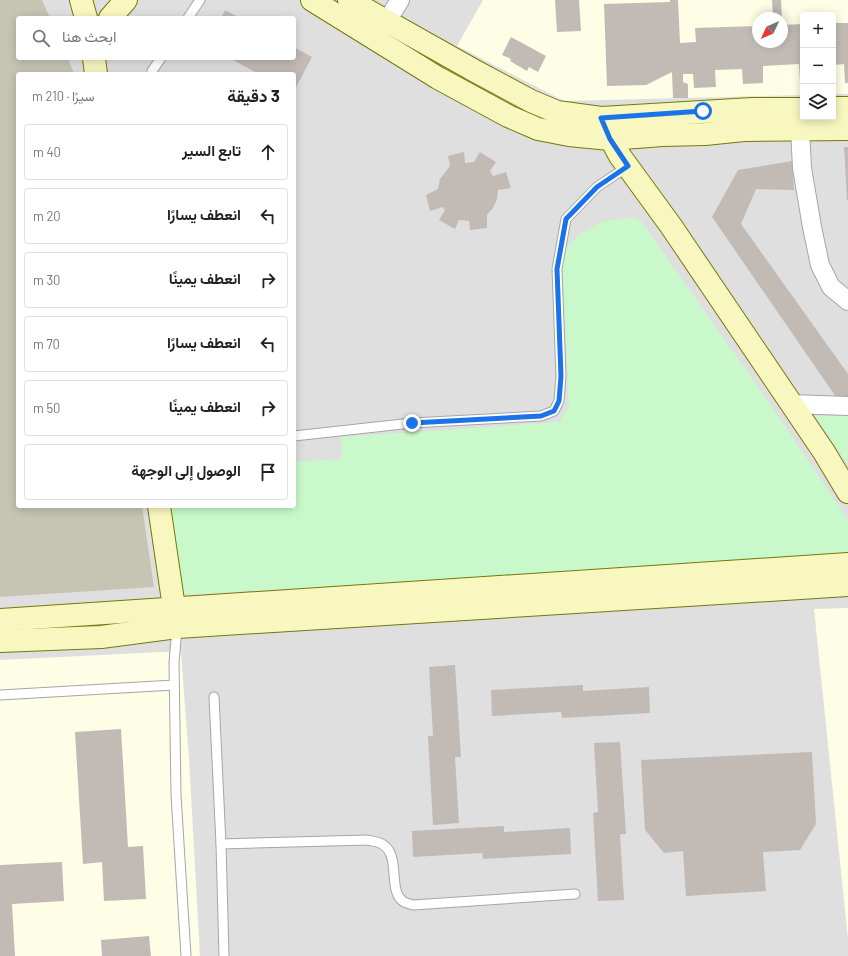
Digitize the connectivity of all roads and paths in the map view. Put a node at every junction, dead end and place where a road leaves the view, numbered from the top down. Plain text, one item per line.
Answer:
1 (81, 0) edge
2 (126, 0) edge
3 (200, 0) edge
4 (312, 0) edge
5 (349, 0) edge
6 (400, 0) edge
7 (85, 16) edge
8 (112, 16) edge
9 (189, 16) edge
10 (381, 31) junction
11 (94, 60) edge
12 (160, 60) edge
13 (152, 71) dead end
14 (96, 72) edge
15 (836, 108) edge
16 (848, 108) edge
17 (800, 117) edge
18 (800, 117) edge
19 (601, 118) junction
20 (802, 120) edge
21 (814, 120) edge
22 (848, 129) edge
23 (610, 139) junction
24 (628, 166) junction
25 (848, 301) edge
26 (790, 404) junction
27 (848, 406) edge
28 (296, 436) edge
29 (848, 492) edge
30 (159, 508) edge
31 (848, 564) edge
32 (848, 585) edge
33 (176, 617) junction
34 (0, 620) edge
35 (0, 641) edge
36 (174, 685) junction
37 (0, 695) edge
38 (214, 697) dead end
39 (221, 844) junction
40 (575, 894) dead end
41 (186, 956) edge
42 (224, 956) edge

1 - 7 street
2 - 8 street
3 - 9 lane
4 - 10 street
5 - 10 street
6 - 10 street
10 - 19 street
10 - 23 street
11 - 14 street
12 - 13 lane
15 - 16 street
17 - 19 street
18 - 23 street
19 - 23 street
20 - 25 street
21 - 22 street
23 - 24 street
24 - 26 street
24 - 28 lane
26 - 27 street
26 - 29 street
30 - 33 street
31 - 33 street
32 - 33 street
33 - 34 street
33 - 35 street
33 - 36 lane
36 - 37 lane
36 - 41 lane
38 - 39 lane
39 - 40 lane
39 - 42 lane

